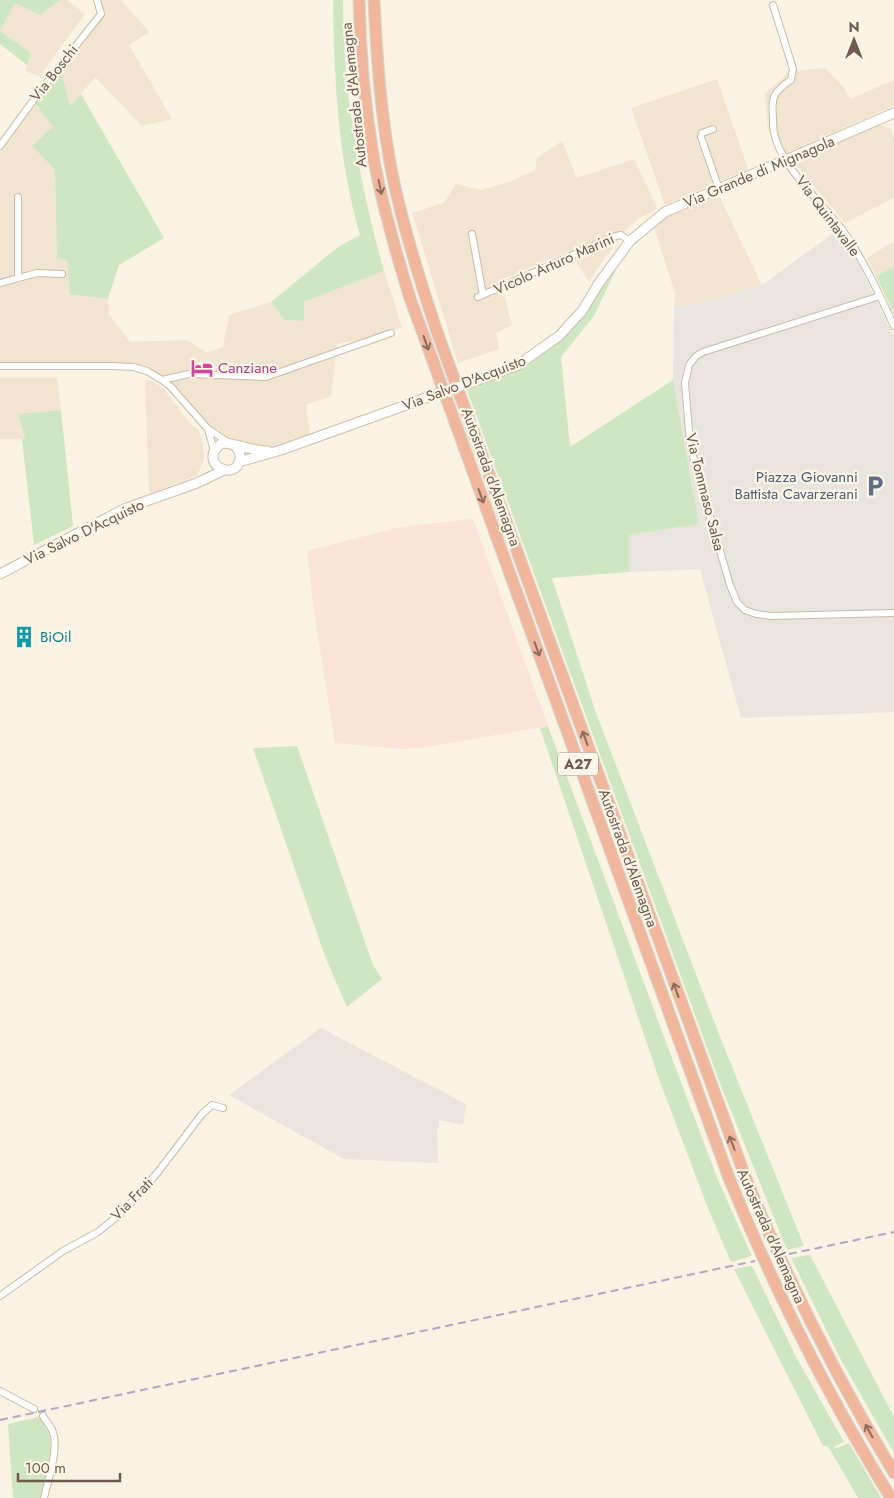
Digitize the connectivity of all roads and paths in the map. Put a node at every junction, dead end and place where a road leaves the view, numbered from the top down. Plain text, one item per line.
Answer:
1 (97, 0) edge
2 (359, 0) edge
3 (374, 0) edge
4 (773, 5) dead end
5 (894, 113) edge
6 (713, 129) dead end
7 (0, 146) edge
8 (786, 161) junction
9 (719, 189) junction
10 (18, 197) dead end
11 (472, 234) dead end
12 (630, 241) junction
13 (62, 274) dead end
14 (18, 278) junction
15 (0, 283) edge
16 (880, 296) junction
17 (894, 326) edge
18 (391, 333) dead end
19 (0, 366) edge
20 (162, 380) junction
21 (208, 429) junction
22 (231, 444) junction
23 (281, 450) junction
24 (213, 454) junction
25 (239, 462) junction
26 (224, 470) junction
27 (197, 483) junction
28 (0, 574) edge
29 (894, 613) edge
30 (223, 1108) dead end
31 (0, 1296) edge
32 (0, 1392) edge
33 (34, 1409) dead end
34 (43, 1416) dead end
35 (894, 1473) edge
36 (44, 1498) edge
37 (891, 1498) edge

1 - 7 street, Via Boschi
2 -> 37 highway, Autostrada d'Alemagna / A27
35 -> 3 highway, Autostrada d'Alemagna / A27
4 - 8 street, Via Quintavalle
5 - 8 street, Via Grande di Mignagola
6 - 9 street
8 - 9 street, Via Grande di Mignagola
8 - 16 street, Via Quintavalle
9 - 12 street, Via Grande di Mignagola
10 - 14 street
11 - 12 street, Vicolo Arturo Marini
12 - 23 street, Via Salvo D'Acquisto, bridge
13 - 14 street
14 - 15 street
16 - 17 street, Via Quintavalle
16 - 29 street, Via Tommaso Salsa
18 - 20 street
19 - 20 street
20 - 21 street
21 - 22 street
21 - 24 street
22 - 23 street, Via Salvo D'Acquisto
22 - 24 street
22 - 25 street
23 - 25 street, Via Salvo D'Acquisto
24 - 26 street
24 - 27 street
25 - 26 street, Via Salvo D'Acquisto
26 - 27 street, Via Salvo D'Acquisto
27 - 28 street, Via Salvo D'Acquisto
30 - 31 street, Via Frati
32 - 33 street
34 - 36 street

